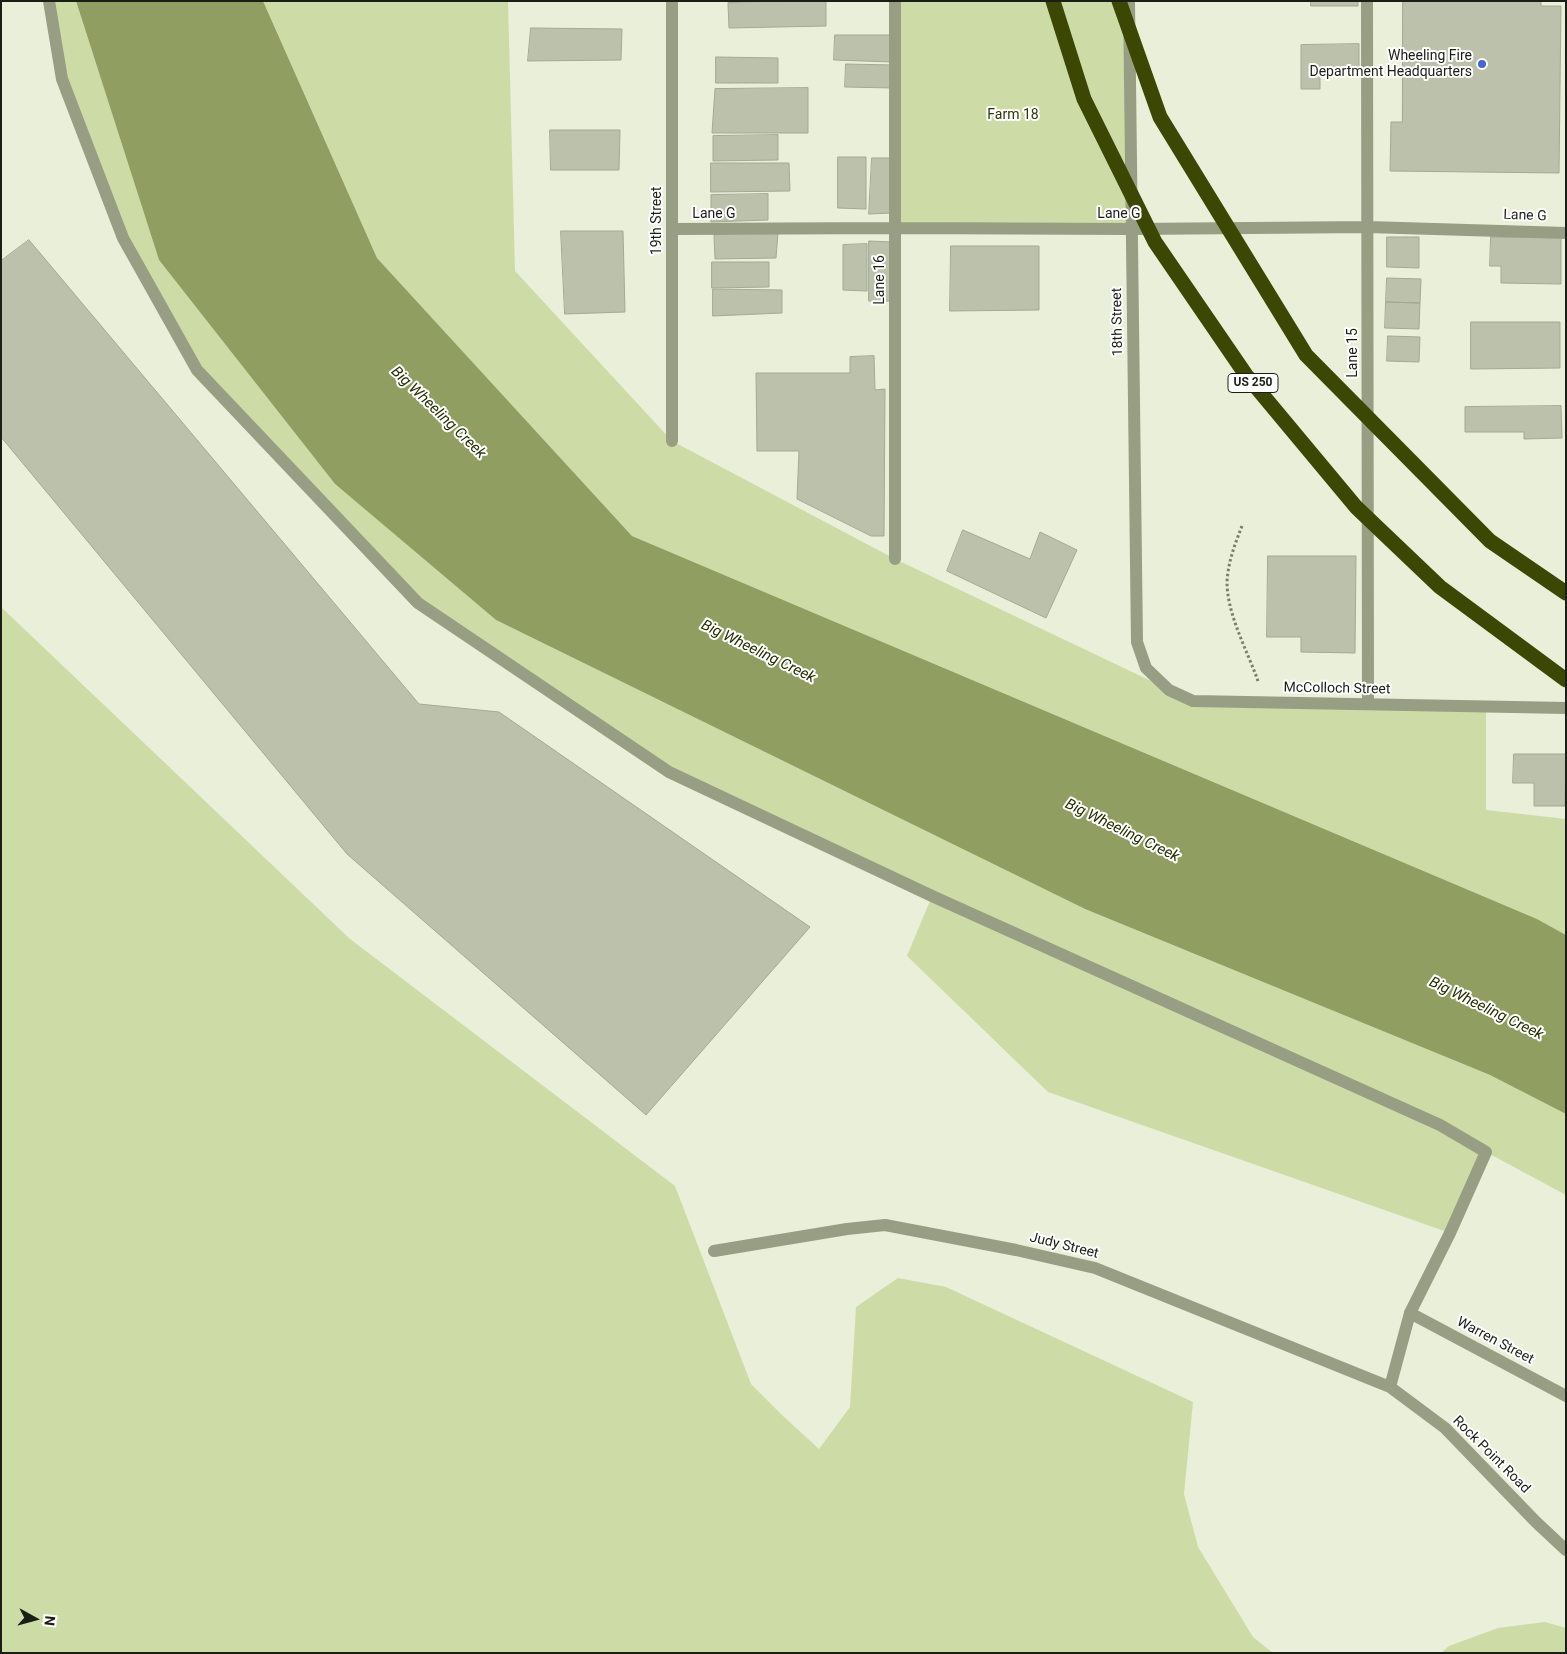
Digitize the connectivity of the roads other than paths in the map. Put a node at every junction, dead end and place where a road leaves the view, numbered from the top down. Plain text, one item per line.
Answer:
1 (49, 1) edge
2 (672, 1) edge
3 (896, 1) edge
4 (1053, 1) edge
5 (1119, 1) edge
6 (1129, 1) edge
7 (1368, 1) edge
8 (1368, 227) junction
9 (895, 228) junction
10 (672, 229) junction
11 (1132, 229) junction
12 (1566, 232) edge
13 (672, 441) dead end
14 (895, 559) dead end
15 (1566, 592) edge
16 (1137, 642) joint
17 (1566, 680) edge
18 (1368, 704) junction
19 (1566, 708) edge
20 (714, 1251) dead end
21 (1410, 1313) junction
22 (1390, 1386) junction
23 (1566, 1396) edge
24 (1566, 1550) edge

1 - 21 street
2 - 10 street, 19th Street
3 - 9 street, Lane 16
4 - 17 highway, US 250
5 - 15 highway
6 - 11 street, 18th Street
7 - 8 street, Lane 15
8 - 11 street, Lane G
8 - 12 street, Lane G
8 - 18 street, Lane 15
9 - 10 street, Lane G
9 - 11 street, Lane G
9 - 14 street, Lane 16
10 - 13 street, 19th Street
11 - 16 street, 18th Street
16 - 18 street, McColloch Street
18 - 19 street, McColloch Street
20 - 22 street, Judy Street
21 - 22 street
21 - 23 street, Warren Street
22 - 24 street, Rock Point Road

